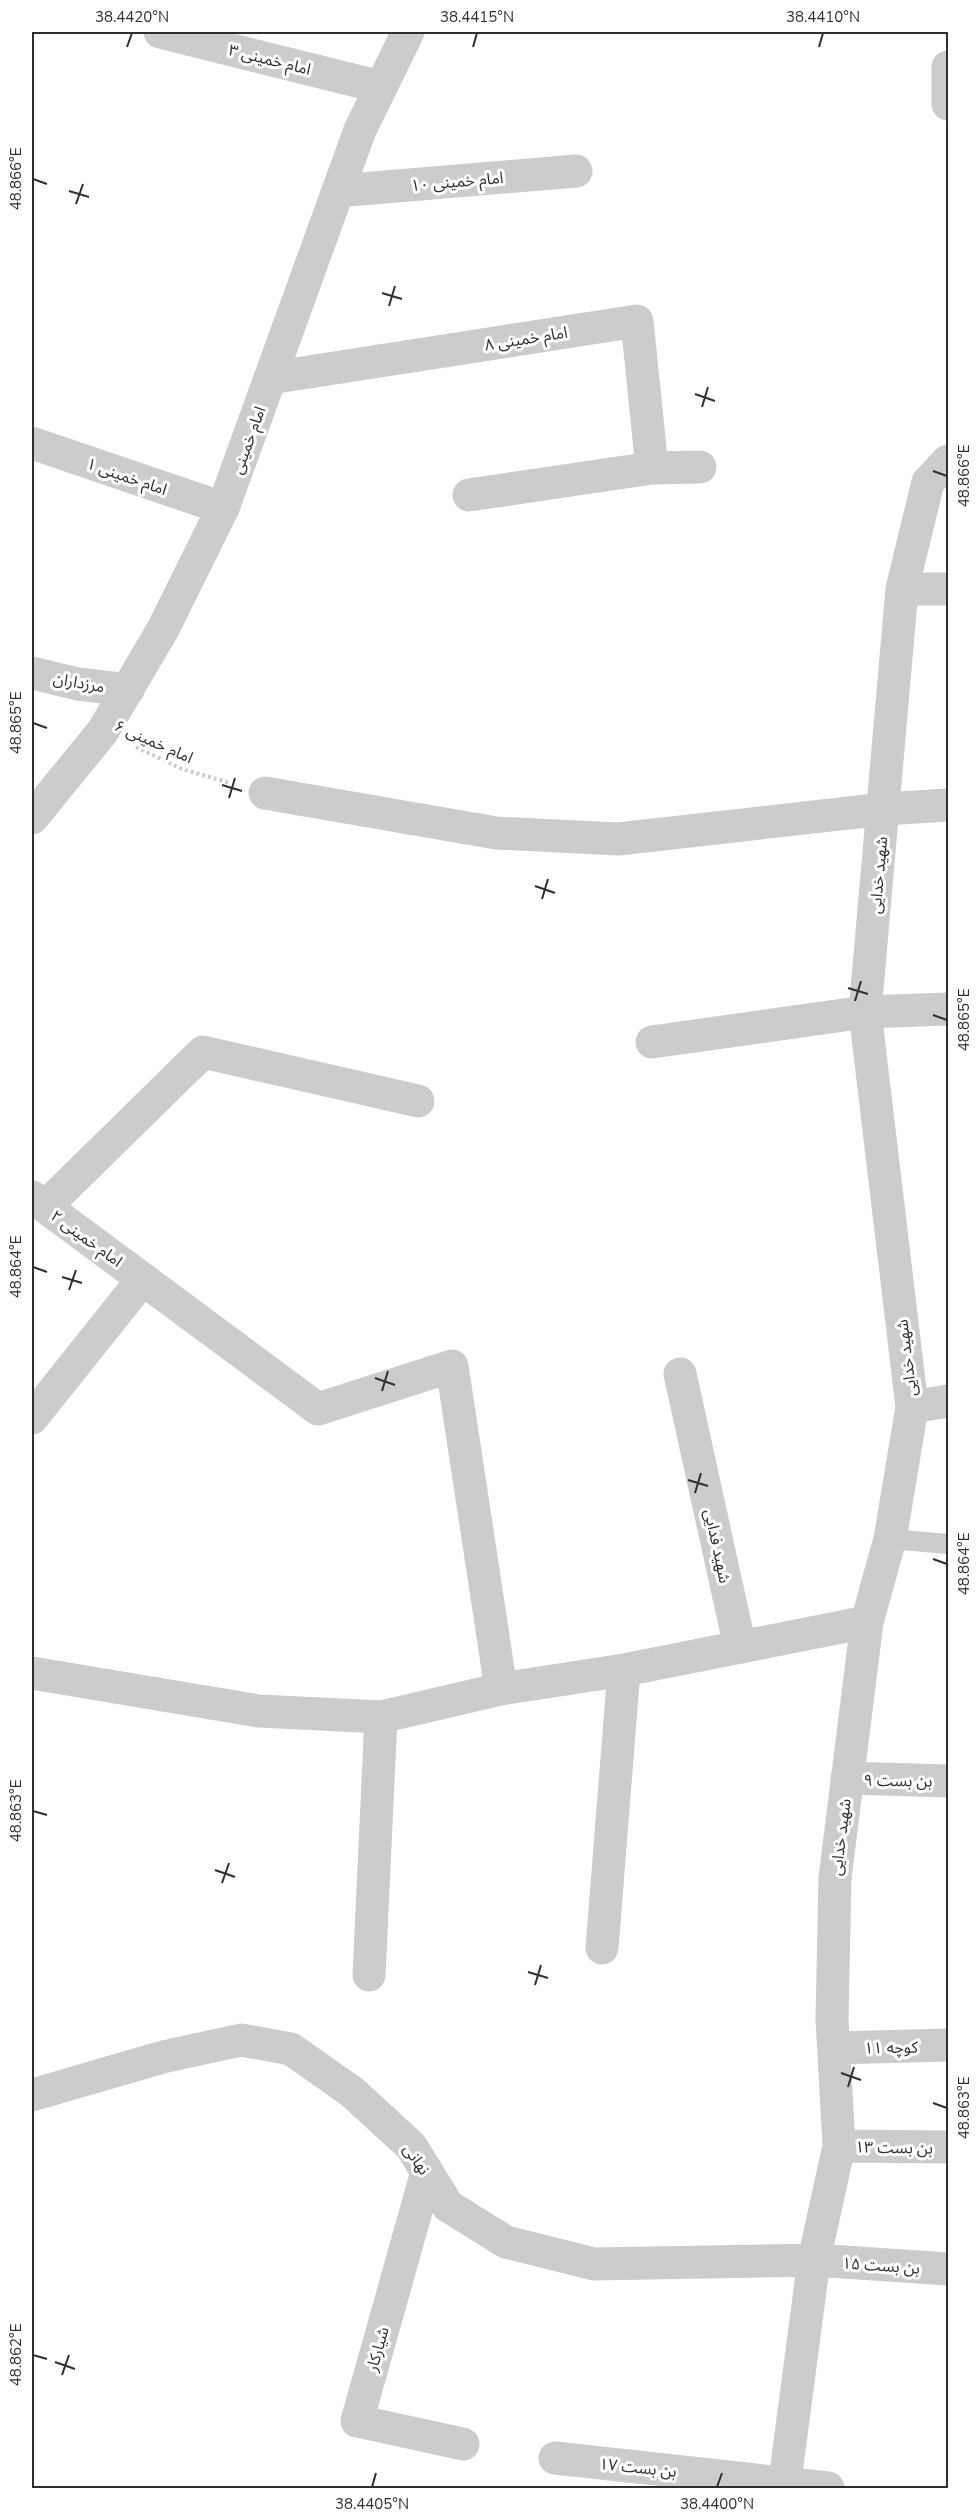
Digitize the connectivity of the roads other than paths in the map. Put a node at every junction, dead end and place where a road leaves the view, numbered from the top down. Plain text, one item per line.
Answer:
1 (160, 32) edge
2 (408, 32) edge
3 (948, 67) edge
4 (381, 87) junction
5 (948, 104) edge
6 (576, 171) dead end
7 (338, 191) junction
8 (270, 378) junction
9 (32, 443) edge
10 (948, 461) edge
11 (700, 467) dead end
12 (652, 468) junction
13 (469, 495) dead end
14 (223, 508) junction
15 (902, 589) junction
16 (948, 589) edge
17 (32, 673) edge
18 (128, 690) junction
19 (265, 793) road end
20 (948, 805) edge
21 (885, 809) junction
22 (32, 818) edge
23 (948, 1009) edge
24 (866, 1012) junction
25 (652, 1042) dead end
26 (418, 1101) dead end
27 (38, 1202) edge
28 (143, 1279) junction
29 (680, 1374) dead end
30 (948, 1401) edge
31 (912, 1407) junction
32 (32, 1418) edge
33 (890, 1539) junction
34 (948, 1544) edge
35 (867, 1622) junction
36 (740, 1647) junction
37 (624, 1670) junction
38 (32, 1673) edge
39 (501, 1689) junction
40 (381, 1717) junction
41 (847, 1779) junction
42 (948, 1781) edge
43 (602, 1948) dead end
44 (369, 1975) dead end
45 (948, 2045) edge
46 (834, 2048) junction
47 (32, 2095) edge
48 (839, 2146) junction
49 (948, 2147) edge
50 (427, 2172) junction
51 (814, 2260) junction
52 (948, 2269) edge
53 (463, 2444) dead end
54 (555, 2458) dead end
55 (784, 2486) edge
56 (828, 2488) edge

1 - 4 street, امام خمینی ۳
2 - 4 street, امام خمینی
3 - 5 street
4 - 7 street, امام خمینی
6 - 7 street, امام خمینی ۱۰
7 - 8 street, امام خمینی
8 - 12 street, امام خمینی ۸
8 - 14 street, امام خمینی
9 - 14 street, امام خمینی ۱
10 - 15 street, شهید خدایی
11 - 12 street
12 - 13 street
14 - 18 street, امام خمینی
15 - 16 street
15 - 21 street, شهید خدایی
17 - 18 street, مرزداران
18 - 22 street, امام خمینی
19 - 21 street
20 - 21 street
21 - 24 street, شهید خدایی
23 - 24 street
24 - 25 street
24 - 31 street, شهید خدایی
26 - 27 street
27 - 28 street, امام خمینی ۲
28 - 32 street
28 - 39 street, امام خمینی ۲
29 - 36 street, شهید فدایی
30 - 31 street
31 - 33 street, شهید خدایی
33 - 34 lane
33 - 35 street, شهید خدایی
35 - 36 street
35 - 41 street, شهید خدایی
36 - 37 street
37 - 39 street
37 - 43 street
38 - 40 street
39 - 40 street
40 - 44 street
41 - 42 street, بن بست ۹
41 - 46 street, شهید خدایی
45 - 46 street, کوچه ۱۱
46 - 48 street, شهید خدایی
47 - 50 street, نهانی
48 - 49 street, بن بست ۱۳
48 - 51 street, شهید خدایی
50 - 51 street, نهانی
50 - 53 street, شیارکار
51 - 52 street, بن بست ۱۵
51 - 55 street, شهید خدایی
54 - 55 street, بن بست ۱۷
55 - 56 street, بن بست ۱۷

